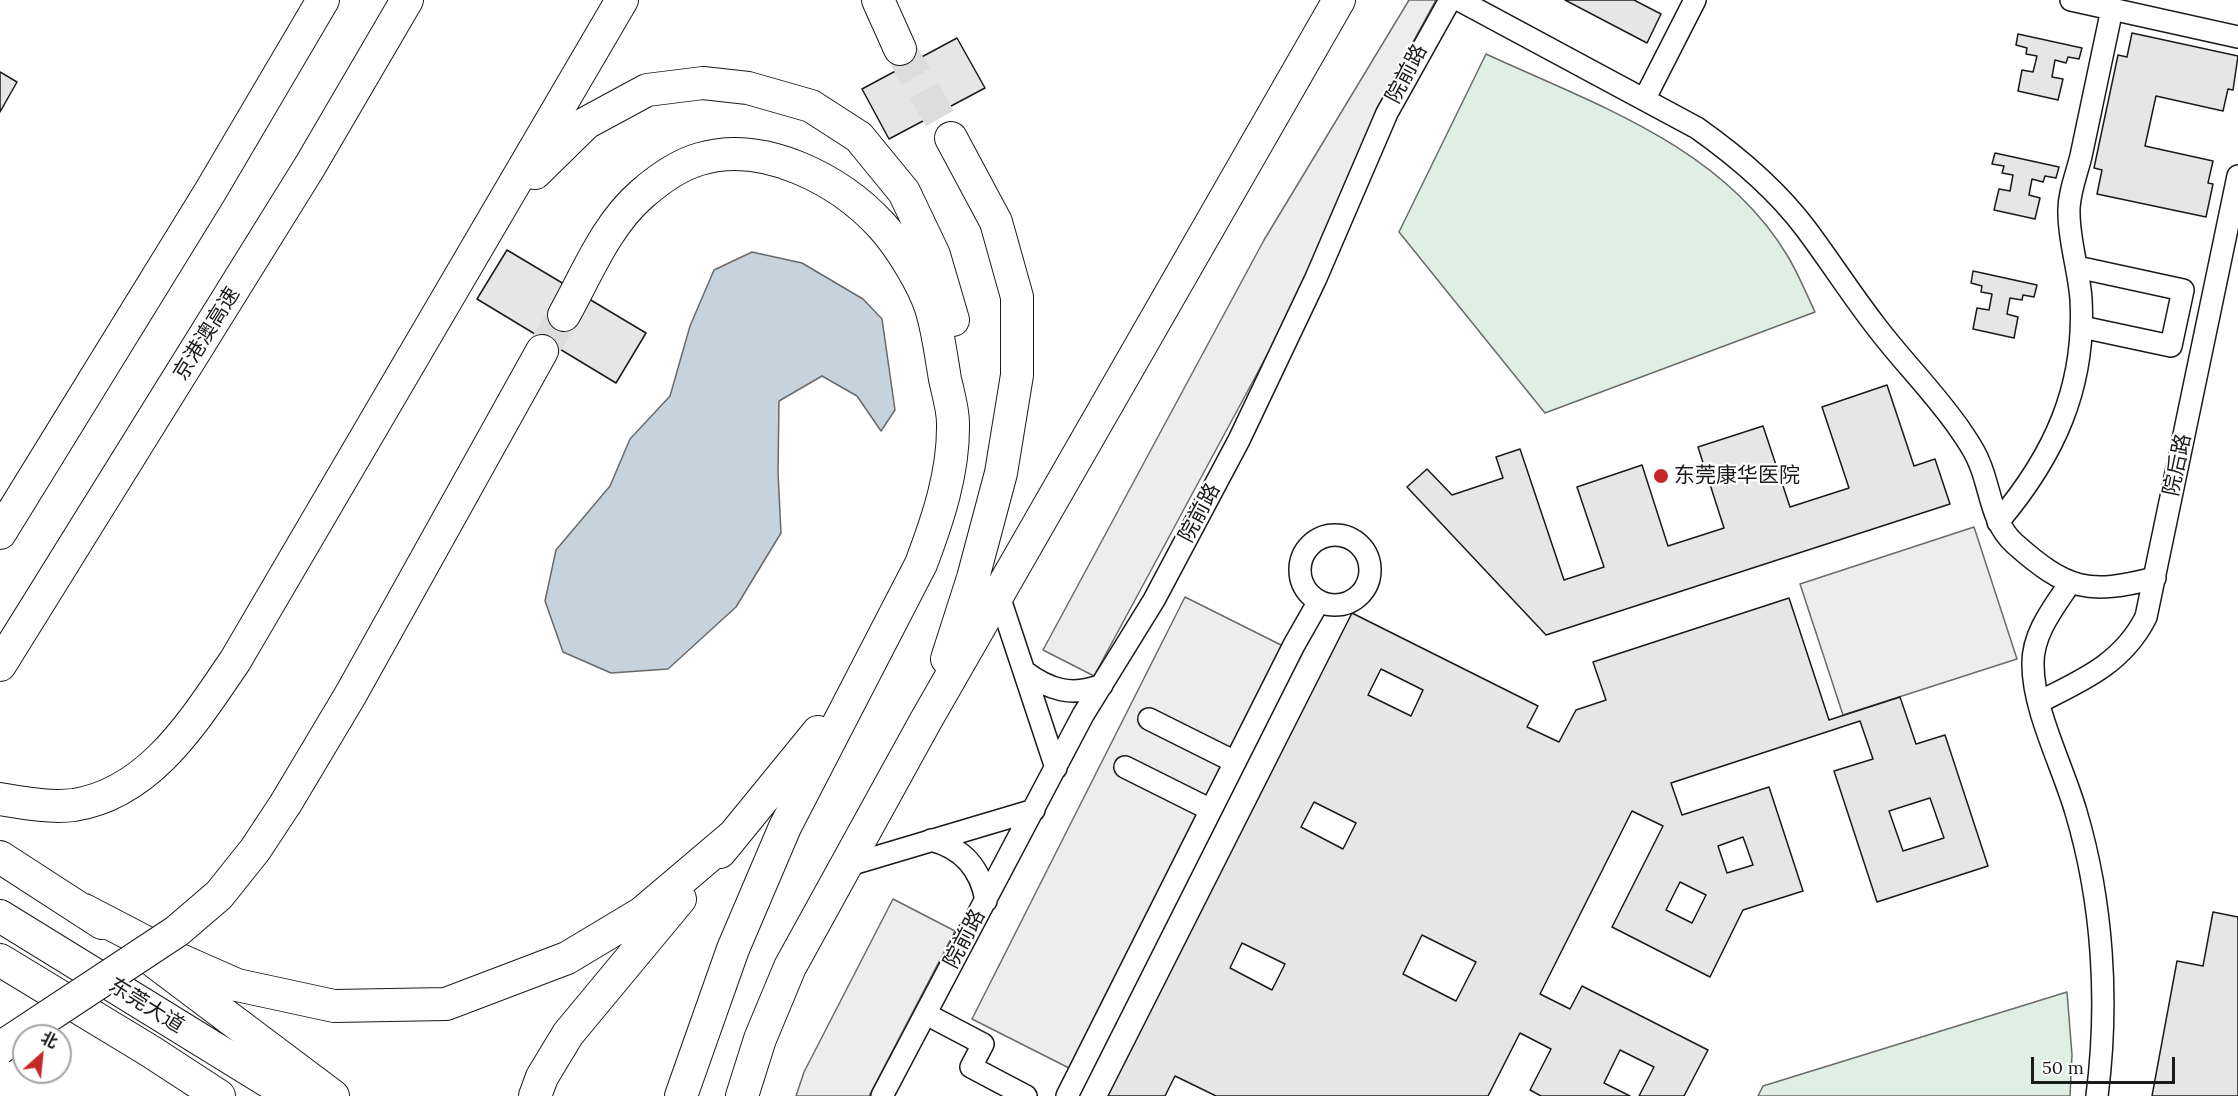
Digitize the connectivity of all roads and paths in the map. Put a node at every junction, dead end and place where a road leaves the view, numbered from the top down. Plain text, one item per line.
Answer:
1 (323, 0) edge
2 (407, 0) edge
3 (622, 0) edge
4 (878, 0) edge
5 (1339, 0) edge
6 (1450, 0) edge
7 (1459, 0) edge
8 (1695, 0) edge
9 (2070, 0) edge
10 (2112, 9) junction
11 (2238, 37) edge
12 (900, 49) tunnel mouth
13 (1645, 98) junction
14 (951, 138) tunnel mouth
15 (2238, 176) edge
16 (472, 255) junction
17 (2077, 267) junction
18 (564, 315) tunnel mouth
19 (2082, 327) junction
20 (542, 351) tunnel mouth
21 (953, 423) junction
22 (1998, 522) junction
23 (0, 533) edge
24 (2155, 578) junction
25 (2070, 583) junction
26 (999, 596) junction
27 (1319, 601) dead end
28 (876, 655) junction
29 (0, 665) edge
30 (1024, 671) junction
31 (1102, 685) junction
32 (2039, 702) junction
33 (1149, 719) dead end
34 (925, 722) junction
35 (1235, 762) junction
36 (1125, 766) dead end
37 (1056, 768) junction
38 (0, 799) edge
39 (1034, 810) junction
40 (1211, 810) junction
41 (734, 835) junction
42 (931, 840) junction
43 (0, 857) edge
44 (846, 866) junction
45 (986, 900) junction
46 (84, 910) junction
47 (0, 916) edge
48 (0, 960) edge
49 (926, 1014) junction
50 (0, 1048) edge
51 (889, 1093) edge
52 (219, 1096) edge
53 (292, 1096) edge
54 (333, 1096) edge
55 (535, 1096) edge
56 (681, 1096) edge
57 (742, 1096) edge
58 (1026, 1096) edge
59 (1066, 1096) edge
60 (2097, 1096) edge

1 - 23 highway
2 - 29 highway, 京港澳高速
3 - 16 highway
4 - 12 highway
5 - 26 highway
6 - 31 lane, 院前路
7 - 13 lane
8 - 13 lane
9 - 10 lane
10 - 11 lane
10 - 17 lane
13 - 22 lane
14 - 34 highway
15 - 24 lane, 院后路
16 - 21 highway
16 - 38 highway
17 - 19 lane
17 - 19 lane
18 - 21 highway
19 - 22 lane
20 - 50 highway, bridge
21 - 28 highway
22 - 25 lane
24 - 25 lane
24 - 32 lane, 院后路
25 - 32 lane
26 - 30 lane
26 - 34 highway
27 - 35 lane
28 - 41 highway
28 - 56 highway
30 - 31 lane
30 - 37 lane
31 - 37 lane, 院前路
32 - 60 lane
33 - 35 lane
34 - 44 highway
35 - 40 lane
36 - 40 lane
37 - 39 lane, 院前路
39 - 42 lane
39 - 45 lane, 院前路
40 - 59 lane
41 - 46 highway
41 - 55 highway
42 - 44 lane
42 - 45 lane
43 - 46 highway
44 - 57 highway
45 - 49 lane, 院前路
46 - 54 highway
47 - 53 highway, 东莞大道
48 - 52 highway, 东莞大道
49 - 51 lane, 院前路
49 - 58 lane

